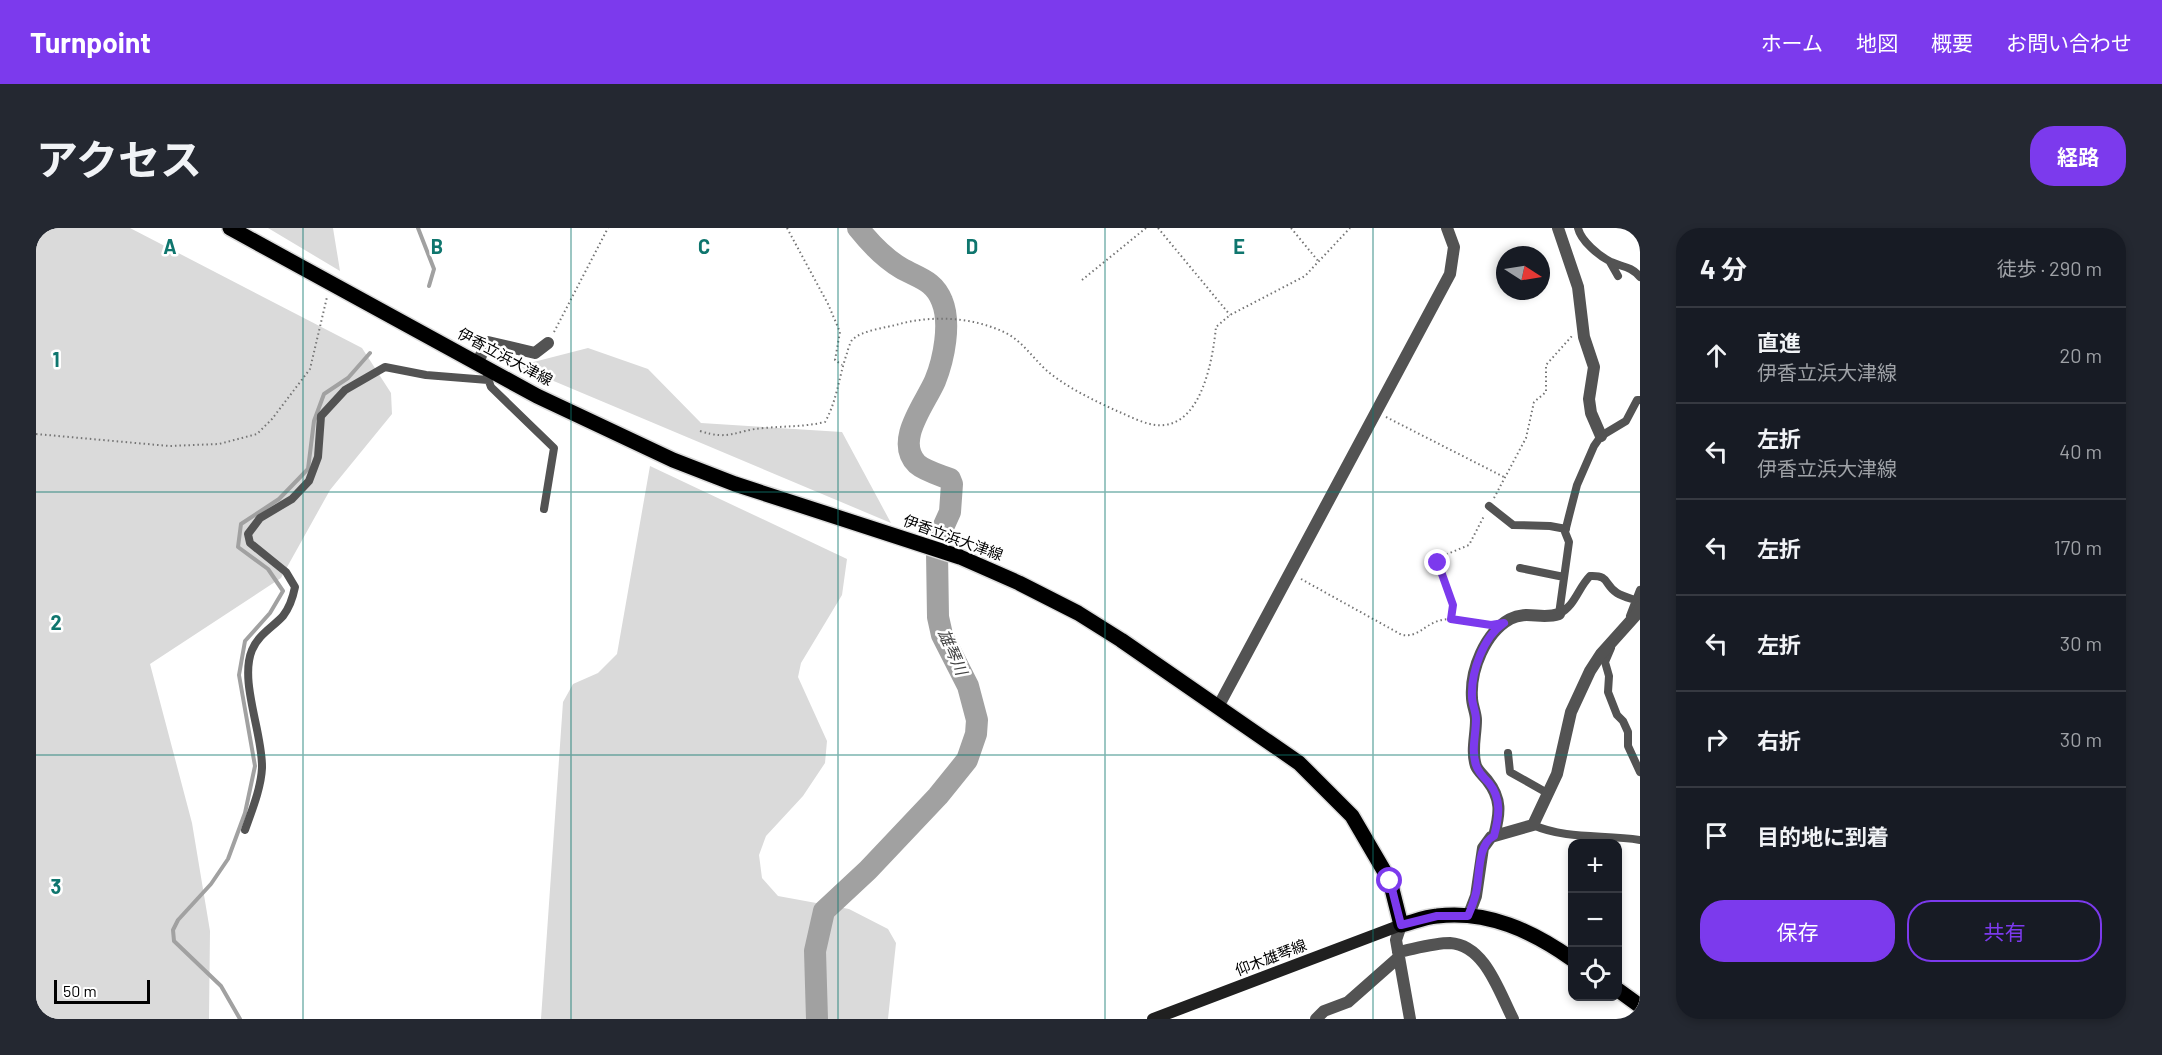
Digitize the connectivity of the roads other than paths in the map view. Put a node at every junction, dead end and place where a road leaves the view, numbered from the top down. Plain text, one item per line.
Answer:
1 (230, 228) edge
2 (1447, 228) edge
3 (1558, 228) edge
4 (1578, 228) edge
5 (1610, 262) junction
6 (1637, 267) edge
7 (1618, 276) dead end
8 (1640, 277) edge
9 (548, 343) road end
10 (483, 370) junction
11 (1640, 400) edge
12 (1601, 436) junction
13 (1489, 506) road end
14 (544, 509) dead end
15 (1566, 529) junction
16 (1520, 568) dead end
17 (1564, 577) junction
18 (1640, 590) edge
19 (1636, 613) edge
20 (1559, 614) junction
21 (1615, 638) junction
22 (1218, 707) junction
23 (1508, 753) dead end
24 (1640, 772) edge
25 (1549, 794) junction
26 (1533, 825) junction
27 (246, 830) dead end
28 (1494, 836) junction
29 (1640, 840) edge
30 (1468, 916) junction
31 (1401, 925) junction
32 (1399, 955) junction
33 (1568, 956) edge
34 (1622, 993) edge
35 (1640, 1006) edge
36 (1153, 1019) edge
37 (1316, 1019) edge
38 (1410, 1019) edge
39 (1513, 1019) edge

1 - 10 main road, 伊香立浜大津線
2 - 22 street
3 - 12 street
4 - 5 lane
5 - 6 lane
5 - 7 lane
6 - 8 lane
9 - 10 street
10 - 14 lane
10 - 22 main road, 伊香立浜大津線
10 - 27 lane
11 - 12 lane
12 - 15 lane
13 - 15 lane
15 - 17 lane
16 - 17 lane
17 - 20 lane
18 - 19 lane
19 - 20 lane
19 - 21 street
20 - 28 street
21 - 24 lane
21 - 25 street
22 - 31 main road, 伊香立浜大津線
23 - 25 lane
25 - 26 street
26 - 28 street
26 - 29 lane
28 - 30 street
30 - 31 main road
30 - 33 main road
31 - 32 street
31 - 36 main road, 仰木雄琴線
32 - 37 street
32 - 38 street
32 - 39 street
34 - 35 main road

